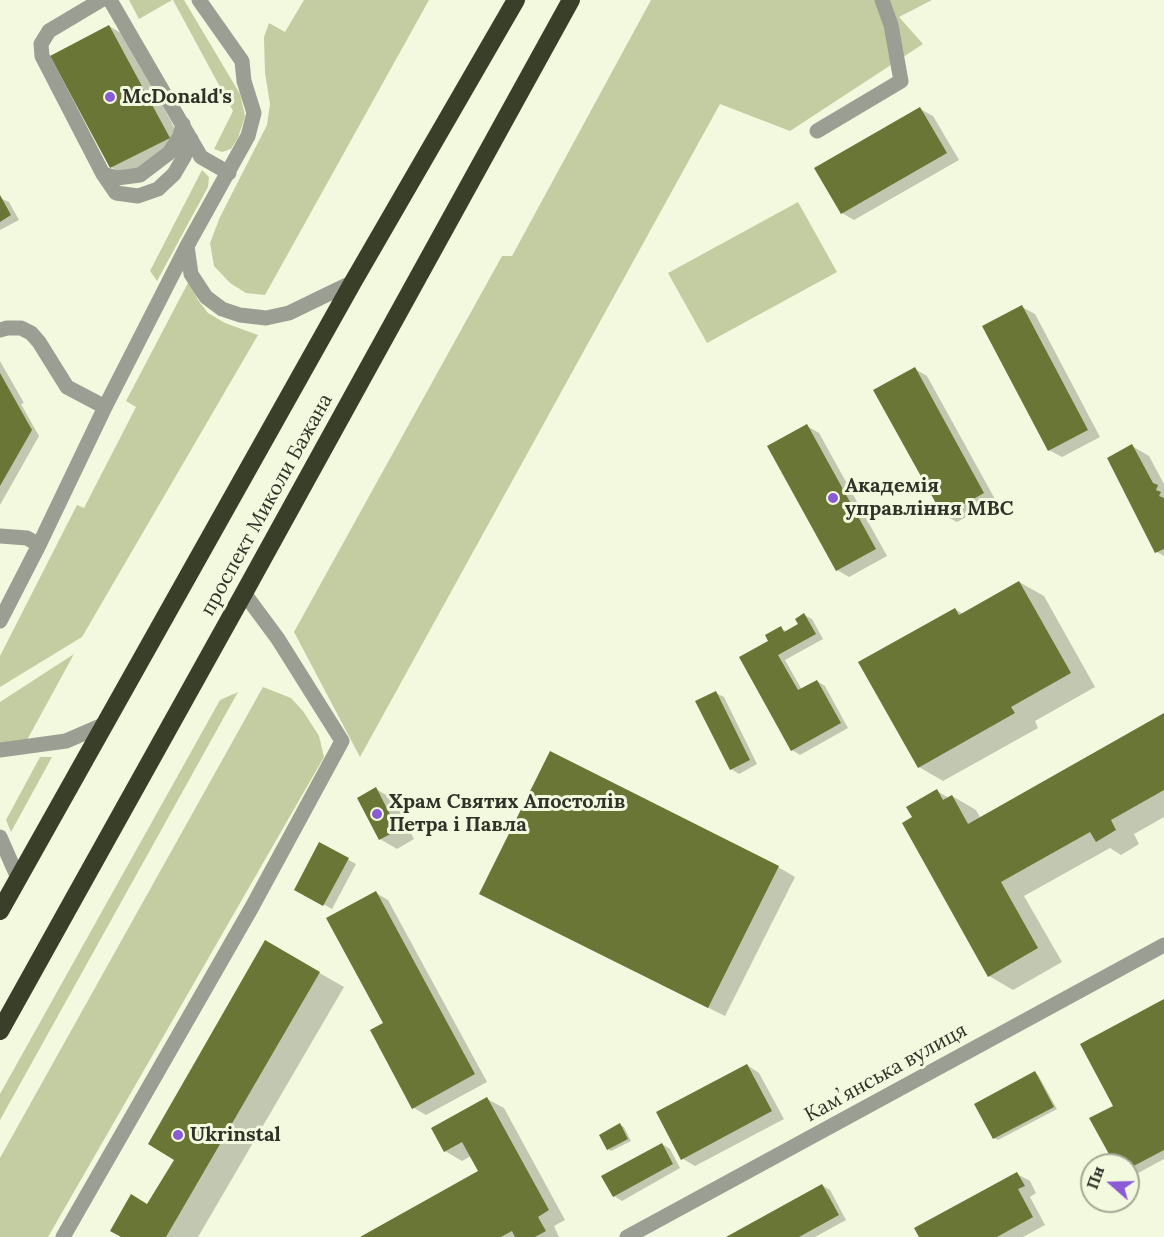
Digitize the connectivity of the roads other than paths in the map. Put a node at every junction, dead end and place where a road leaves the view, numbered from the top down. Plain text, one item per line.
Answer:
1 (101, 0) edge
2 (110, 0) edge
3 (199, 0) edge
4 (516, 0) edge
5 (571, 0) edge
6 (882, 0) edge
7 (183, 124) junction
8 (817, 131) dead end
9 (191, 139) junction
10 (229, 173) junction
11 (104, 174) junction
12 (187, 246) junction
13 (353, 282) junction
14 (0, 330) edge
15 (105, 407) junction
16 (0, 536) edge
17 (39, 545) junction
18 (244, 593) junction
19 (0, 621) edge
20 (103, 725) junction
21 (0, 750) edge
22 (0, 837) edge
23 (18, 878) junction
24 (0, 911) edge
25 (1164, 945) edge
26 (0, 1031) edge
27 (655, 1230) edge
28 (63, 1237) edge
29 (627, 1237) edge

1 - 11 street
2 - 7 street
3 - 10 street
4 - 13 highway, проспект Миколи Бажана
5 - 18 highway, проспект Миколи Бажана
6 - 8 street
7 - 9 street
7 - 11 street
9 - 10 street
9 - 11 street
10 - 12 street
12 - 13 street
12 - 15 street
13 - 20 highway, проспект Миколи Бажана
14 - 15 street
15 - 17 street
16 - 17 street
17 - 19 street
18 - 26 highway, проспект Миколи Бажана
18 - 28 street
20 - 21 street
20 - 23 highway, проспект Миколи Бажана
22 - 23 street
23 - 24 highway, проспект Миколи Бажана
25 - 27 street, Камʼянська вулиця
27 - 29 street, Камʼянська вулиця

